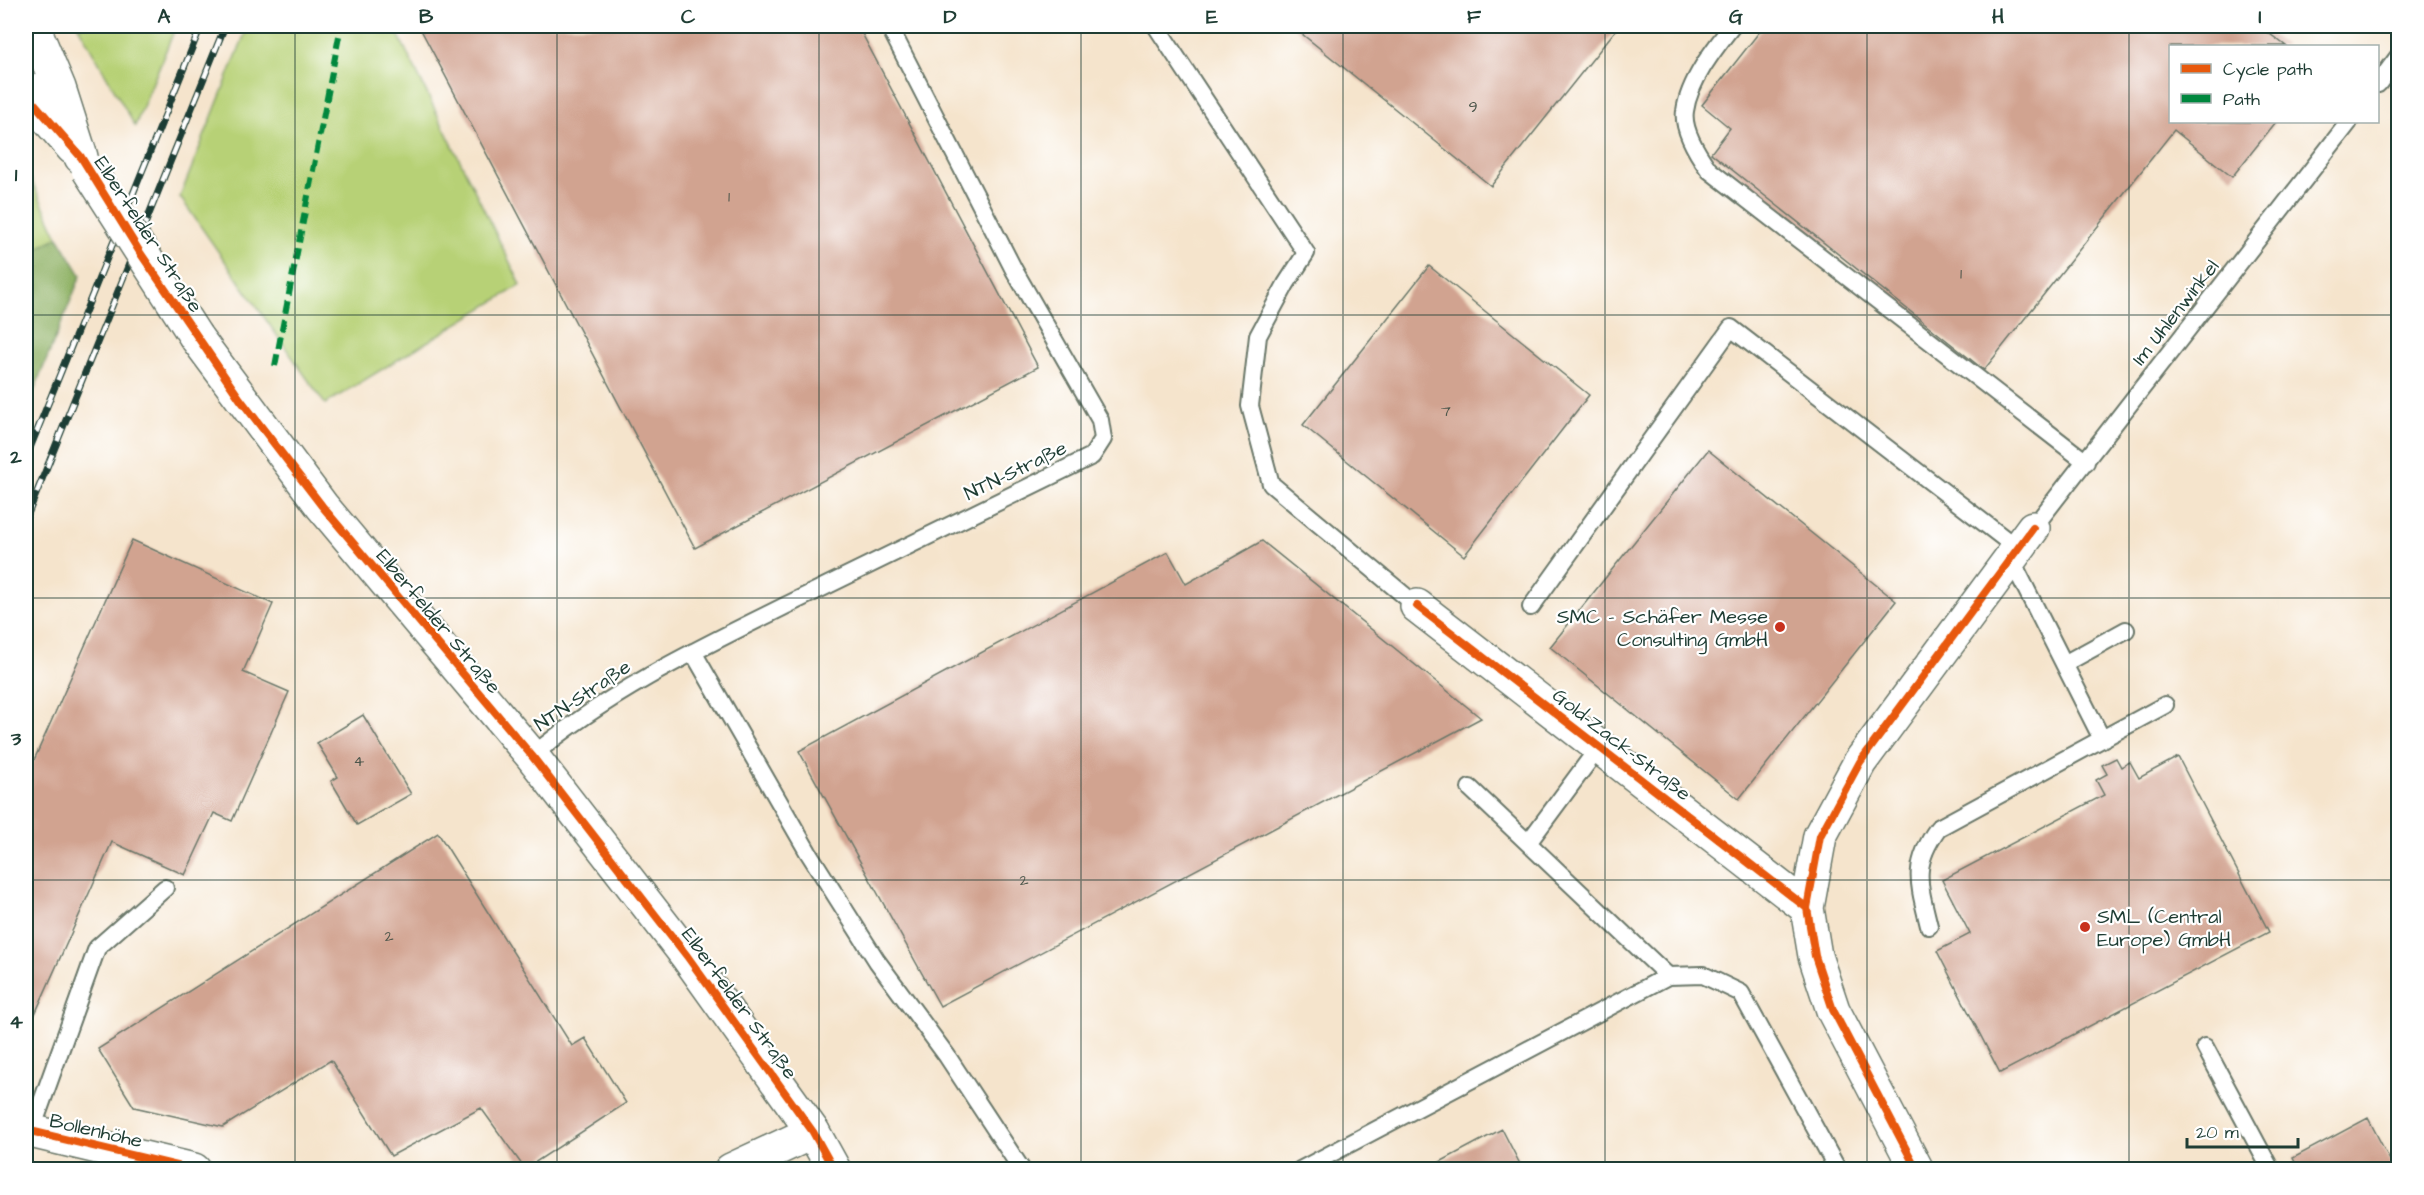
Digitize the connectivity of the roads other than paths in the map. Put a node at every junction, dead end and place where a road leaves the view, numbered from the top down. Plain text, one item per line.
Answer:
1 (33, 26) edge
2 (889, 26) edge
3 (1156, 26) edge
4 (1732, 26) edge
5 (2398, 57) edge
6 (2379, 83) edge
7 (26, 89) edge
8 (2348, 123) edge
9 (84, 163) junction
10 (2086, 462) junction
11 (2020, 545) junction
12 (1417, 606) joint
13 (1531, 607) dead end
14 (2126, 630) dead end
15 (693, 652) junction
16 (2064, 663) junction
17 (2165, 705) dead end
18 (2102, 740) junction
19 (1599, 747) junction
20 (532, 756) junction
21 (1470, 788) dead end
22 (1528, 843) junction
23 (165, 888) dead end
24 (1807, 908) junction
25 (1929, 926) dead end
26 (1668, 976) junction
27 (2205, 1047) dead end
28 (28, 1131) edge
29 (813, 1132) junction
30 (194, 1170) edge
31 (731, 1170) edge
32 (834, 1170) edge
33 (1022, 1170) edge
34 (1300, 1170) edge
35 (1838, 1170) edge
36 (1917, 1170) edge
37 (2271, 1170) edge

1 - 9 street, Elberfelder Straße
2 - 15 lane, NTN-Straße
3 - 12 lane
4 - 10 lane
5 - 6 lane
7 - 9 street, Elberfelder Straße
8 - 10 lane, Im Uhlenwinkel
9 - 20 street, Elberfelder Straße, bridge
10 - 11 lane, Im Uhlenwinkel
11 - 13 lane
11 - 16 lane
11 - 24 street
12 - 19 street, Gold-Zack-Straße
14 - 16 lane
15 - 20 lane, NTN-Straße
15 - 33 lane
16 - 18 lane
17 - 18 lane
18 - 25 lane
19 - 22 lane
19 - 24 street, Gold-Zack-Straße
20 - 29 street, Elberfelder Straße
21 - 22 lane
22 - 26 lane
23 - 28 lane
24 - 36 street
26 - 34 lane
26 - 35 lane
27 - 37 lane
28 - 30 street, Bollenhöhe
29 - 31 street
29 - 32 street, Elberfelder Straße

